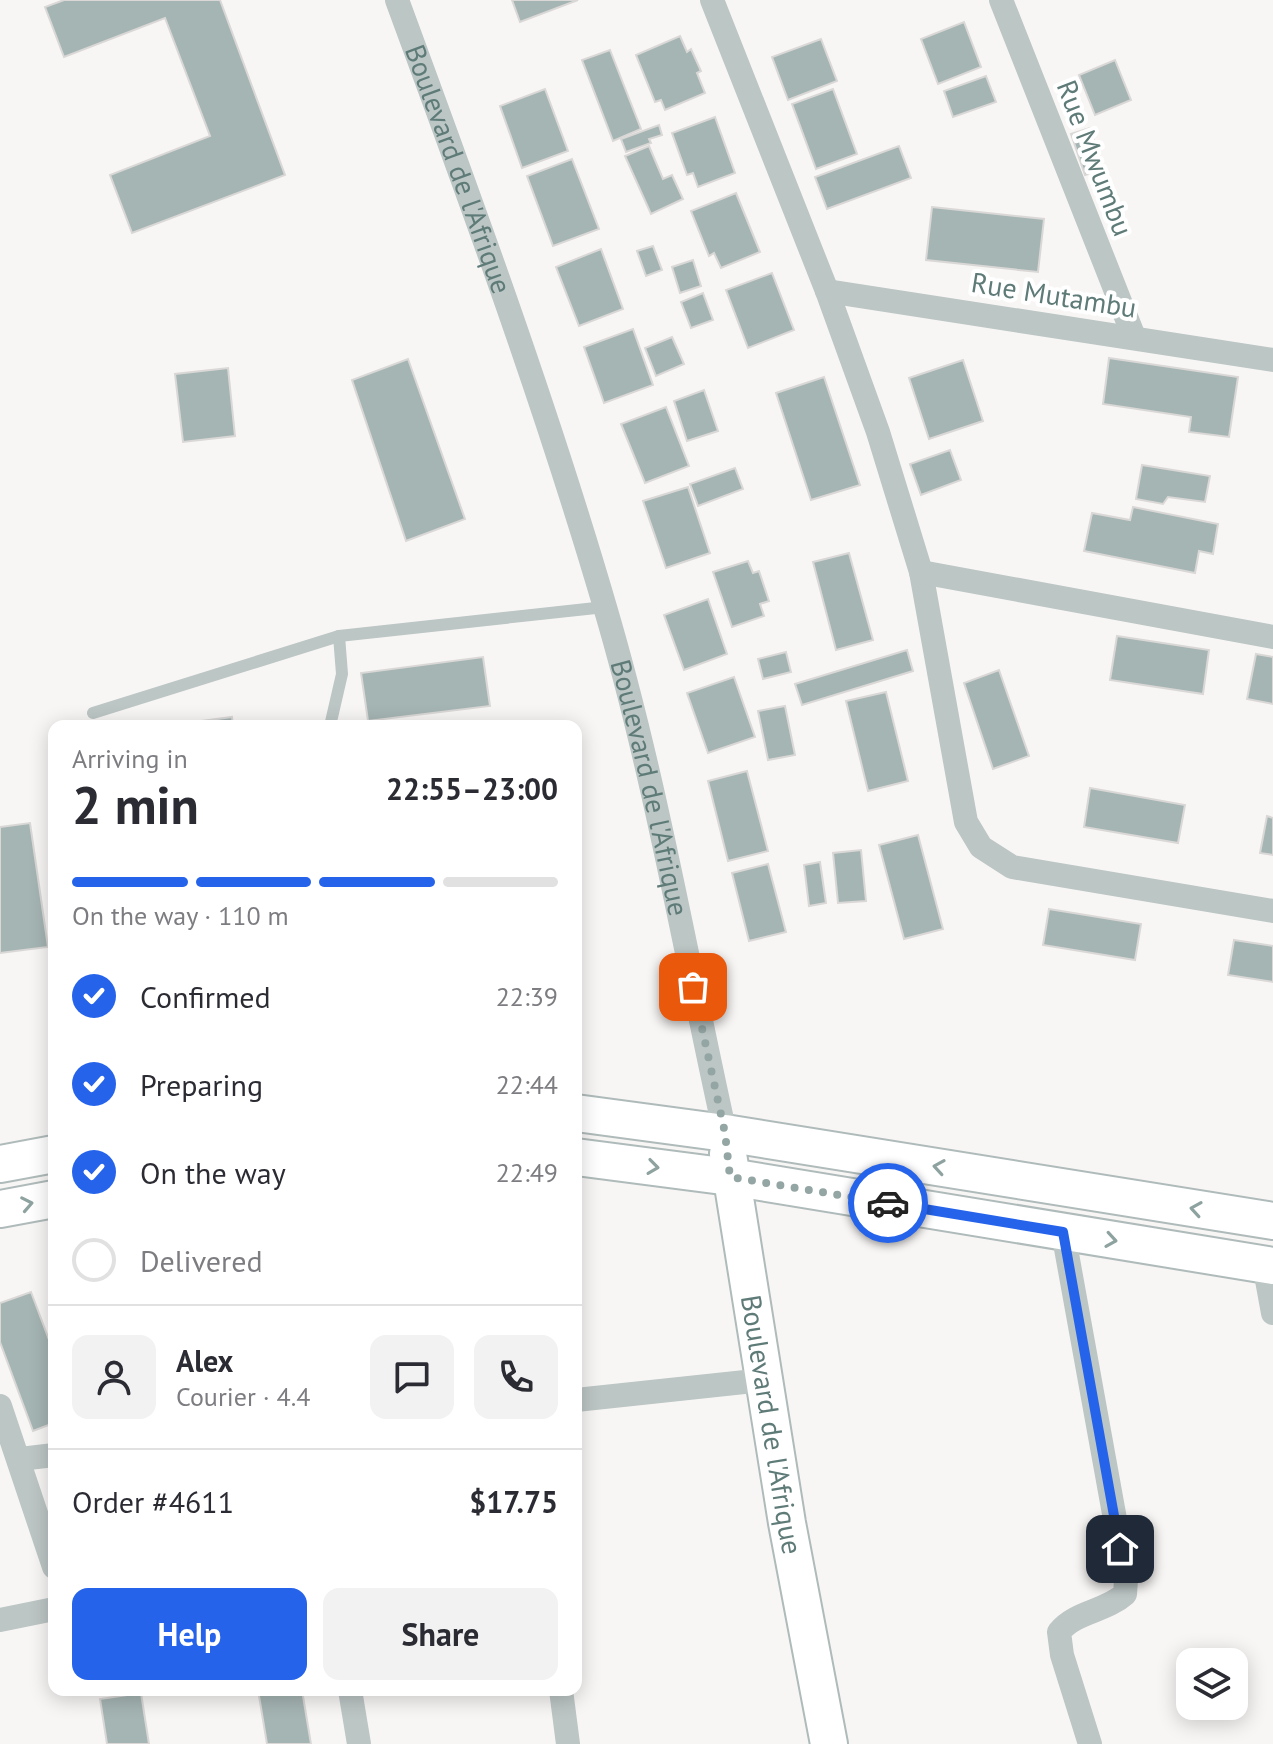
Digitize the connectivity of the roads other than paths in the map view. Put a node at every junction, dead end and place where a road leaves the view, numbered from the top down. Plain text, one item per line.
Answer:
1 (397, 0) edge
2 (712, 0) edge
3 (1001, 0) edge
4 (827, 291) junction
5 (1134, 337) junction
6 (1273, 360) edge
7 (921, 572) junction
8 (605, 607) junction
9 (339, 636) junction
10 (1273, 637) edge
11 (93, 713) dead end
12 (331, 720) edge
13 (1273, 911) edge
14 (582, 1114) edge
15 (725, 1133) junction
16 (48, 1155) edge
17 (582, 1158) edge
18 (0, 1164) edge
19 (730, 1177) junction
20 (48, 1200) edge
21 (0, 1209) edge
22 (1273, 1221) edge
23 (1063, 1232) junction
24 (1269, 1265) edge
25 (1273, 1313) edge
26 (764, 1380) junction
27 (582, 1399) edge
28 (0, 1406) edge
29 (48, 1456) edge
30 (20, 1459) junction
31 (48, 1548) edge
32 (48, 1610) edge
33 (0, 1620) edge
34 (351, 1696) edge
35 (562, 1696) edge
36 (359, 1744) edge
37 (568, 1744) edge
38 (829, 1744) edge
39 (1090, 1744) edge

1 - 8 street, Boulevard de l'Afrique
2 - 4 street
3 - 5 street, Rue Mwumbu
4 - 5 street, Rue Mutambu
4 - 7 street
5 - 6 street, Rue Mutambu
7 - 10 street
7 - 13 street
8 - 9 lane
8 - 15 street, Boulevard de l'Afrique
9 - 11 lane
9 - 12 lane
14 - 15 street
15 - 19 street, Boulevard de l'Afrique
22 -> 15 street
16 - 18 street
17 -> 19 street
19 - 23 street
19 - 26 street, Boulevard de l'Afrique
21 -> 20 street
23 -> 24 street
23 - 39 street
24 - 25 street
26 - 27 street
26 - 38 street, Boulevard de l'Afrique
28 - 30 street
29 - 30 street
30 - 31 street
32 - 33 street
34 - 36 street
35 - 37 street

